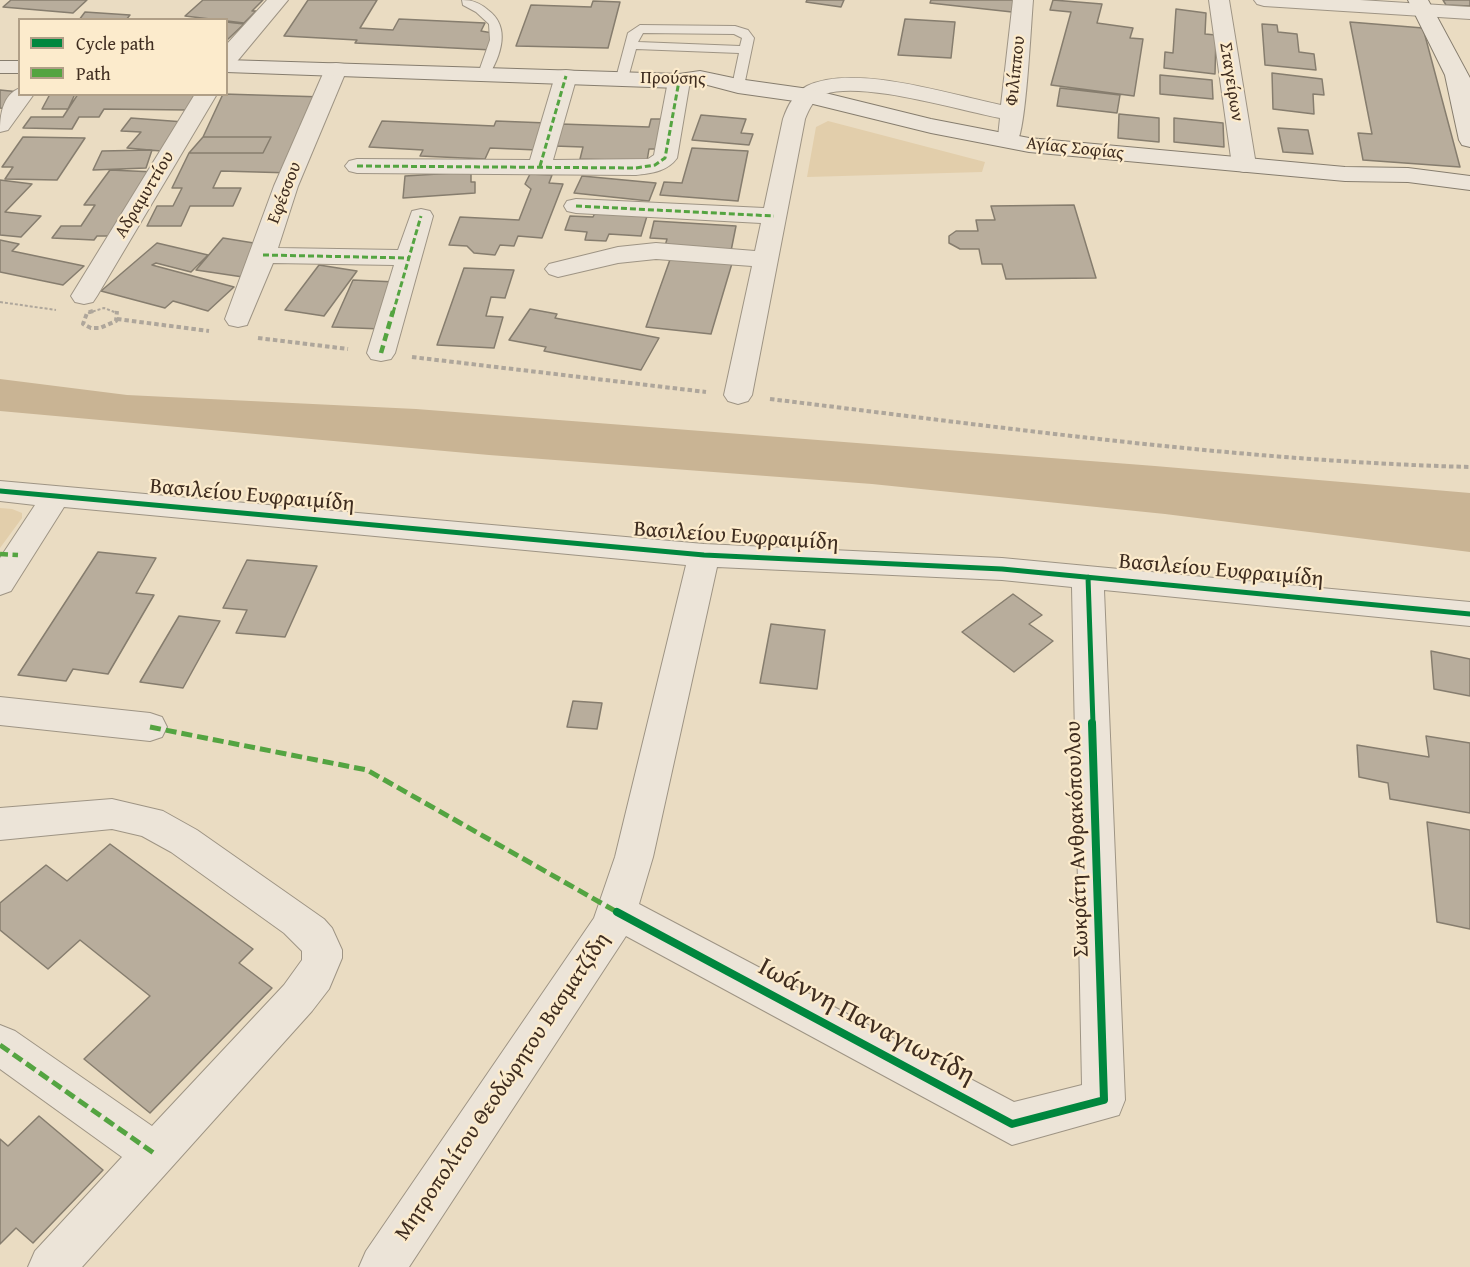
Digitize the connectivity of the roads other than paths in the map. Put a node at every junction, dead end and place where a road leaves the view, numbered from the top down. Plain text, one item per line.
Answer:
1 (278, 0) edge
2 (1023, 0) edge
3 (1219, 0) edge
4 (1263, 0) edge
5 (467, 2) dead end
6 (1421, 5) edge
7 (1470, 13) edge
8 (631, 45) junction
9 (746, 50) junction
10 (228, 57) edge
11 (228, 66) edge
12 (0, 67) edge
13 (18, 67) edge
14 (336, 69) junction
15 (484, 74) junction
16 (566, 76) junction
17 (622, 78) junction
18 (679, 81) junction
19 (1463, 83) edge
20 (738, 86) junction
21 (22, 96) edge
22 (205, 96) edge
23 (809, 96) junction
24 (1012, 114) junction
25 (0, 125) edge
26 (1470, 140) edge
27 (1009, 142) junction
28 (1244, 165) junction
29 (357, 166) dead end
30 (540, 166) junction
31 (1345, 174) junction
32 (1470, 183) edge
33 (1470, 196) edge
34 (576, 206) dead end
35 (421, 216) dead end
36 (774, 216) junction
37 (263, 255) junction
38 (409, 258) junction
39 (766, 259) junction
40 (558, 269) dead end
41 (83, 308) dead end
42 (236, 330) road end
43 (381, 353) road end
44 (738, 396) road end
45 (0, 491) edge
46 (56, 496) junction
47 (9, 555) edge
48 (704, 555) junction
49 (1088, 577) junction
50 (0, 583) edge
51 (1470, 614) edge
52 (0, 711) edge
53 (150, 727) dead end
54 (0, 824) edge
55 (617, 912) junction
56 (0, 1045) edge
57 (1104, 1100) joint
58 (155, 1154) junction
59 (51, 1267) edge
60 (382, 1267) edge

1 - 10 street
2 - 24 street, Φιλίππου
3 - 28 street, Σταγείρων
4 - 6 street
5 - 15 lane
6 - 7 street
6 - 19 street
8 - 9 lane
8 - 9 lane
8 - 17 lane
9 - 20 lane
11 - 14 street, Προύσης
12 - 13 street
14 - 15 street, Προύσης
14 - 37 street, Εφέσσου
15 - 16 street, Προύσης
16 - 17 street, Προύσης
16 - 30 street
17 - 18 street, Προύσης
18 - 20 street, Προύσης
18 - 30 street
19 - 26 street
20 - 23 street, Προύσης
21 - 25 street
22 - 41 street, Αδραμυττίου
23 - 24 street
23 - 27 street, Αγίας Σοφίας
23 - 36 street
24 - 27 street, Φιλίππου
27 - 28 street, Αγίας Σοφίας
28 - 31 street, Αγίας Σοφίας
29 - 30 street
31 - 32 street, Αγίας Σοφίας
31 - 33 street, Αγίας Σοφίας
34 - 36 street
35 - 38 street
36 - 39 street
37 - 38 street
37 - 42 street, Εφέσσου
38 - 43 street
39 - 40 street
39 - 44 street
45 - 46 street, Βασιλείου Ευφραιμίδη
46 - 47 street
46 - 48 street, Βασιλείου Ευφραιμίδη
47 - 50 street
48 - 49 street, Βασιλείου Ευφραιμίδη
48 - 55 street, Μητροπολίτου Θεοδώρητου Βασματζίδη
49 - 51 street, Βασιλείου Ευφραιμίδη
49 - 57 street, Σωκράτη Ανθρακόπουλου
52 - 53 street
54 - 58 street
55 - 57 street, Ιωάννη Παναγιωτίδη
55 - 60 street, Μητροπολίτου Θεοδώρητου Βασματζίδη
56 - 58 street
58 - 59 street

